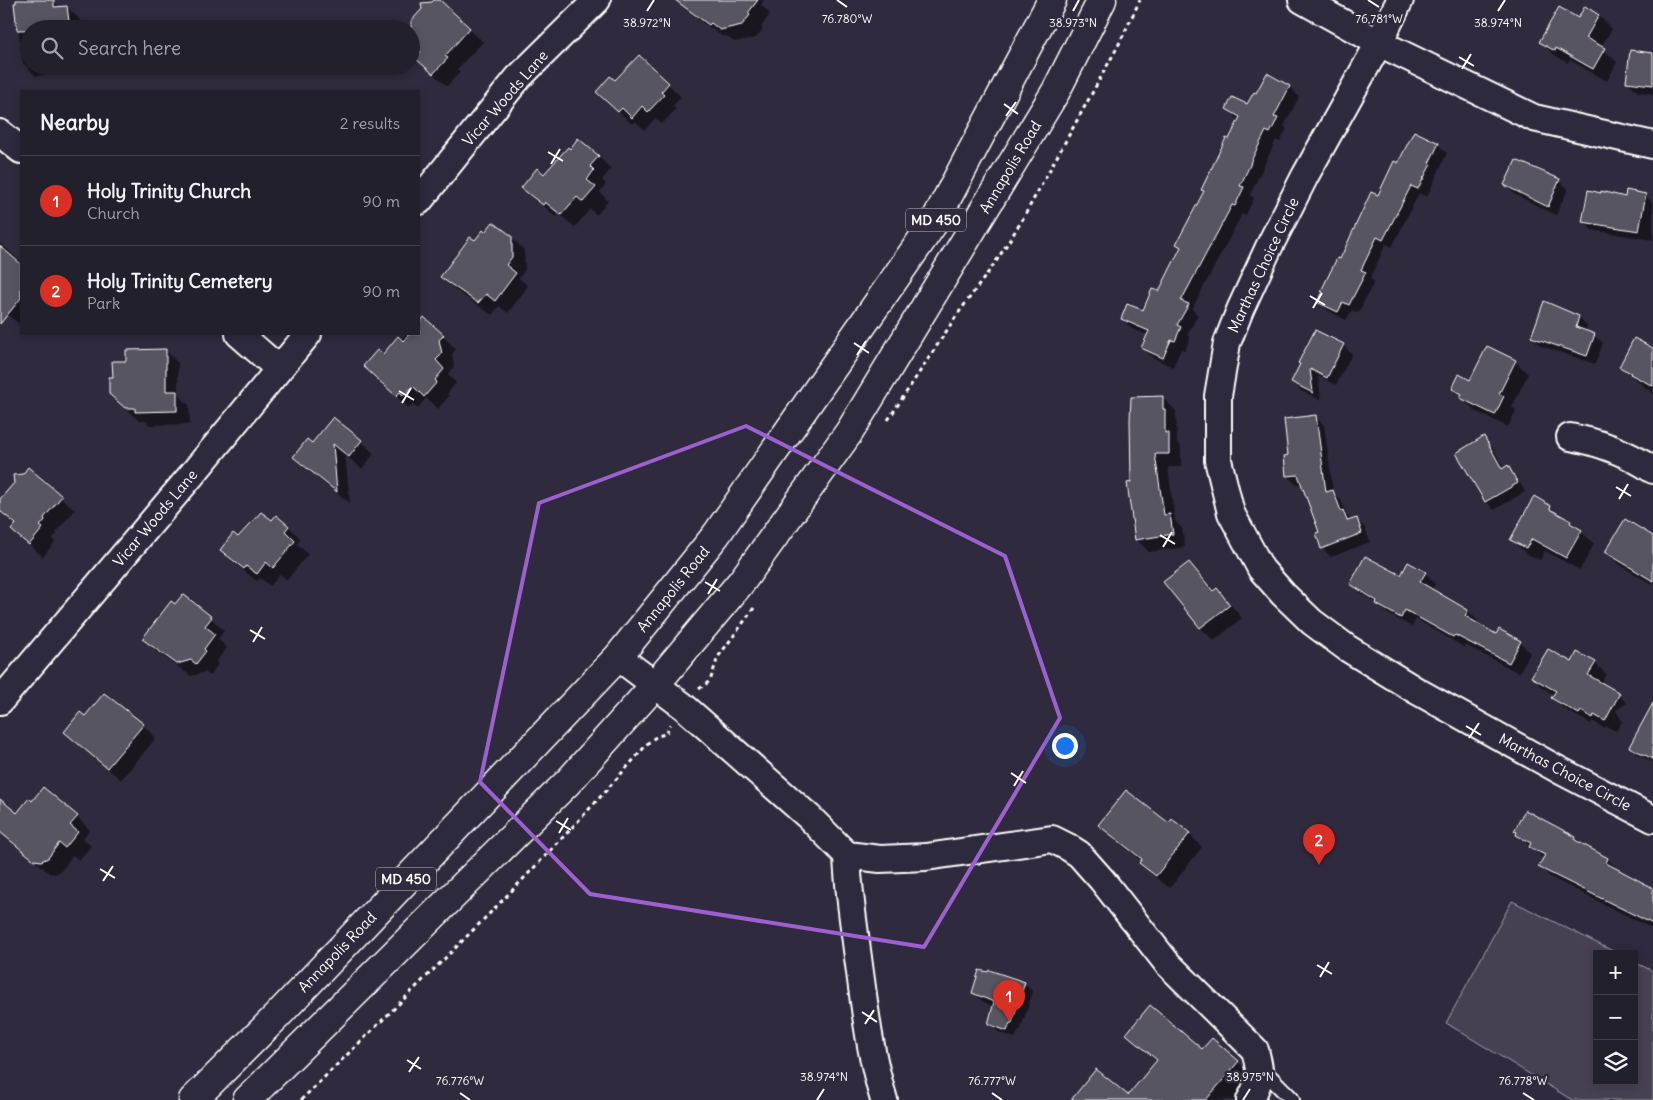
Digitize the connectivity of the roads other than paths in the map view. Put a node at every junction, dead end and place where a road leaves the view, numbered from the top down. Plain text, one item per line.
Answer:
1 (597, 0) edge
2 (1052, 0) edge
3 (1102, 0) edge
4 (1302, 0) edge
5 (1400, 0) edge
6 (1380, 43) junction
7 (0, 133) edge
8 (1653, 144) edge
9 (20, 149) edge
10 (420, 200) edge
11 (240, 335) edge
12 (307, 335) edge
13 (279, 368) junction
14 (1570, 437) dead end
15 (1653, 470) edge
16 (618, 657) junction
17 (655, 685) junction
18 (0, 701) edge
19 (1653, 819) edge
20 (847, 855) junction
21 (1259, 1067) junction
22 (193, 1100) edge
23 (248, 1100) edge
24 (884, 1100) edge
25 (1250, 1100) edge
26 (1292, 1100) edge

1 - 10 street, Vicar Woods Lane
2 - 16 main road, Annapolis Road / MD 450
3 - 17 main road, Annapolis Road / MD 450
4 - 6 street
5 - 6 street, Marthas Choice Circle
6 - 8 street
6 - 19 street, Marthas Choice Circle
7 - 9 street
11 - 13 street
12 - 13 street, Vicar Woods Lane
13 - 18 street, Vicar Woods Lane
14 - 15 street
16 - 17 street
16 - 22 main road, Annapolis Road / MD 450
17 - 20 street
17 - 23 main road, Annapolis Road / MD 450
20 - 21 street
20 - 24 street
21 - 25 street
21 - 26 lane

